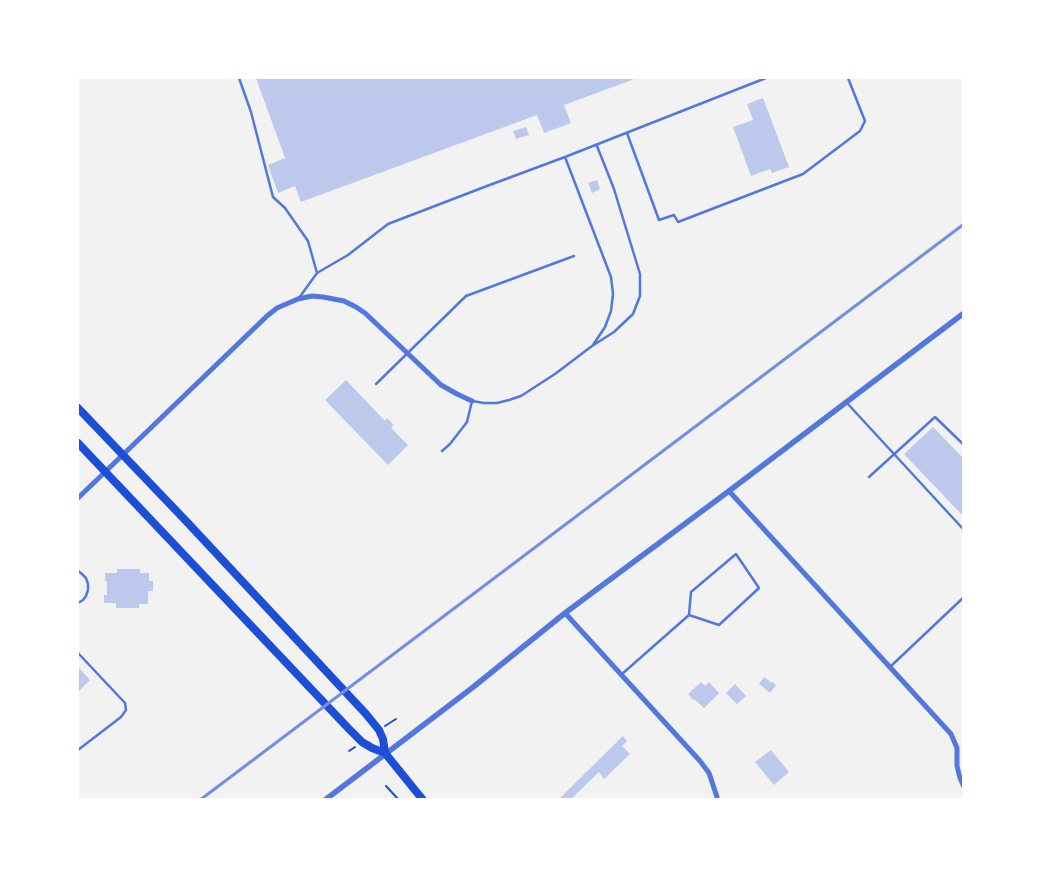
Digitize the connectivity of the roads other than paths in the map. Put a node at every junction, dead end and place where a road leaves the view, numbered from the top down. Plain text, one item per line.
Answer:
1 (239, 78) edge
2 (766, 78) edge
3 (848, 78) edge
4 (627, 133) junction
5 (597, 145) junction
6 (565, 158) junction
7 (574, 256) dead end
8 (318, 273) junction
9 (298, 299) junction
10 (964, 313) edge
11 (592, 346) junction
12 (407, 353) junction
13 (376, 384) dead end
14 (472, 401) junction
15 (846, 402) junction
16 (78, 408) edge
17 (78, 444) edge
18 (964, 445) edge
19 (442, 451) dead end
20 (894, 454) junction
21 (123, 455) junction
22 (105, 472) junction
23 (869, 478) dead end
24 (729, 491) junction
25 (78, 498) edge
26 (964, 530) edge
27 (78, 571) edge
28 (964, 597) edge
29 (78, 603) edge
30 (565, 613) junction
31 (689, 615) junction
32 (78, 653) edge
33 (890, 667) junction
34 (621, 675) junction
35 (78, 750) edge
36 (385, 754) junction
37 (964, 787) edge
38 (717, 798) edge
39 (324, 800) edge
40 (423, 800) edge

1 - 8 lane
2 - 4 lane
3 - 4 lane
4 - 5 lane
5 - 6 lane
5 - 11 lane
6 - 8 lane
6 - 11 lane
7 - 12 lane
8 - 9 lane
9 - 12 street
9 - 21 street
10 - 15 street
11 - 14 lane
12 - 13 lane
12 - 14 street
14 - 19 lane
15 - 20 lane
15 - 24 street
16 - 21 main road
17 - 22 main road
18 - 20 lane
20 - 23 lane
20 - 26 lane
21 - 22 street
21 - 36 main road
22 - 25 street
22 - 36 main road
24 - 30 street
24 - 33 street
27 - 29 lane
28 - 33 lane
30 - 34 street
30 - 36 street
31 - 31 lane
31 - 34 lane
32 - 35 lane
33 - 37 street
34 - 38 street
36 - 39 street
36 - 40 main road

